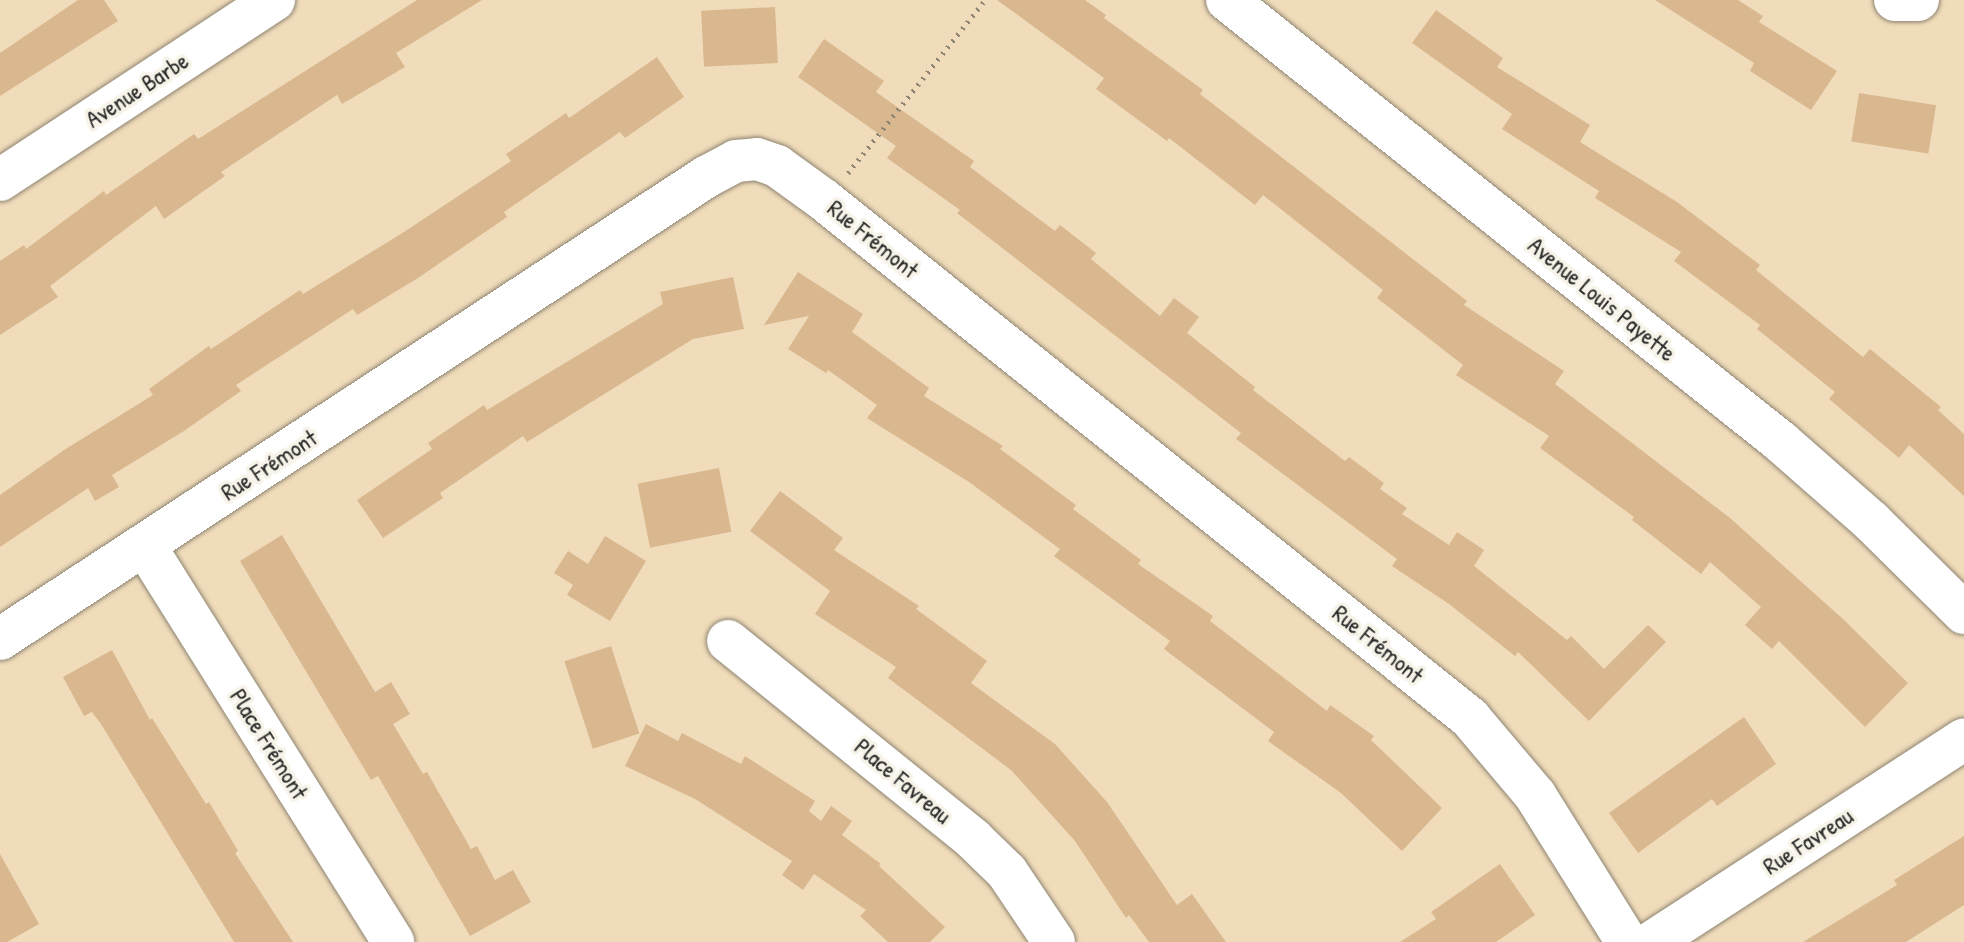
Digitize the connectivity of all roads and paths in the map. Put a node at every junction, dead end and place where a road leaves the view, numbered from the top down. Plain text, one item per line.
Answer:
1 (274, 0) edge
2 (985, 0) edge
3 (1227, 0) edge
4 (1895, 0) edge
5 (1918, 0) edge
6 (0, 180) edge
7 (842, 180) dead end
8 (145, 546) junction
9 (1964, 613) edge
10 (0, 639) edge
11 (728, 641) dead end
12 (1964, 739) edge
13 (393, 942) edge
14 (1054, 942) edge
15 (1627, 942) edge
16 (1652, 942) edge

1 - 6 street, Avenue Barbe
2 - 7 path
3 - 9 street, Avenue Louis Payette
4 - 5 street
8 - 10 street, Rue Frémont
8 - 13 street, Place Frémont
8 - 15 street, Rue Frémont
11 - 14 street, Place Favreau
12 - 16 street, Rue Favreau

